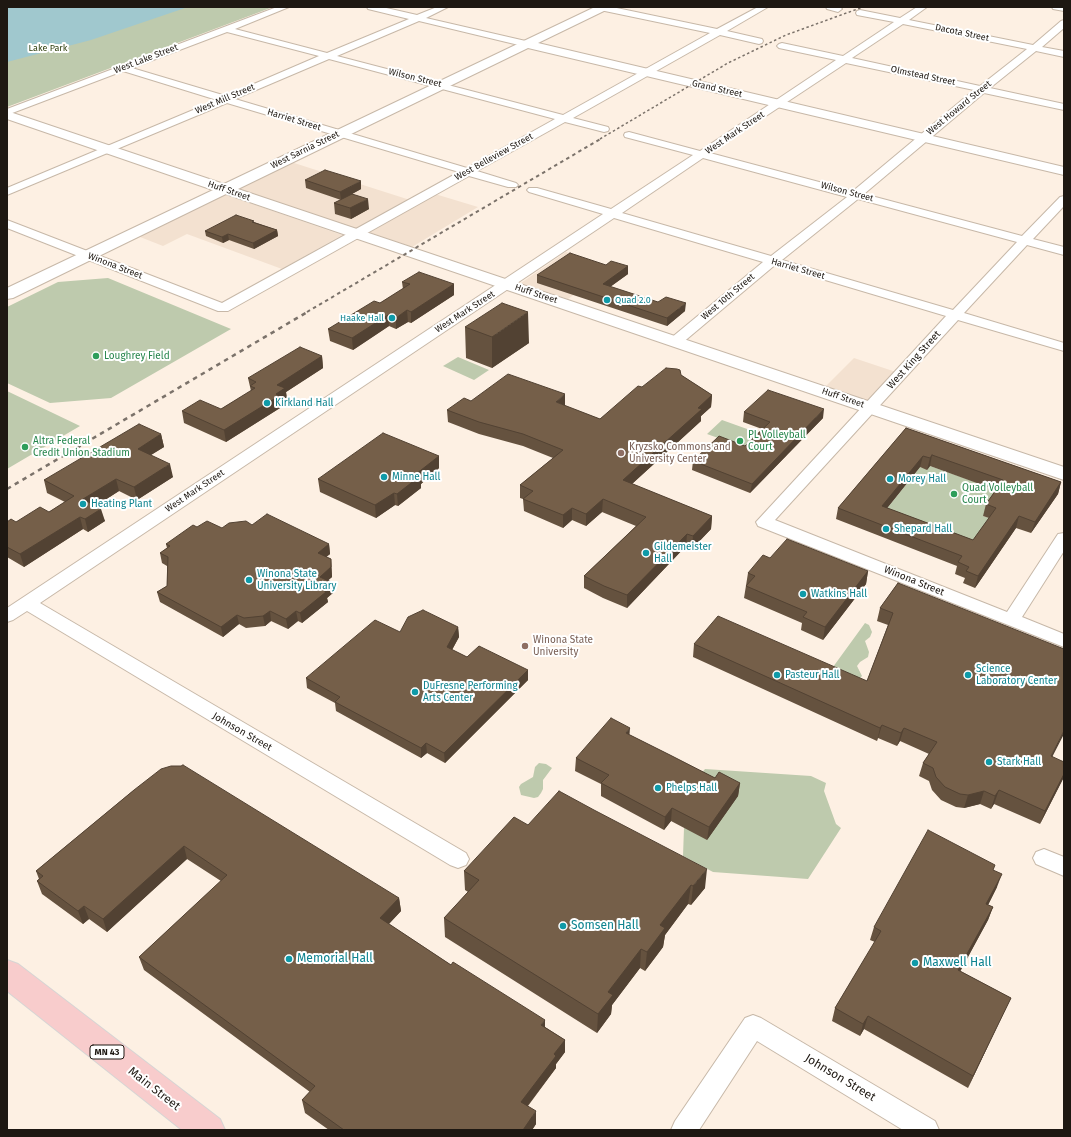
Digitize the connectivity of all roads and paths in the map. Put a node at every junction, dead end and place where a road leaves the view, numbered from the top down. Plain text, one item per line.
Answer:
1 (285, 7) edge
2 (370, 7) edge
3 (444, 7) edge
4 (602, 7) edge
5 (764, 7) edge
6 (924, 7) edge
7 (1057, 7) edge
8 (1064, 8) edge
9 (860, 13) dead end
10 (418, 18) junction
11 (902, 21) junction
12 (1064, 23) edge
13 (226, 29) junction
14 (718, 33) junction
15 (759, 41) dead end
16 (527, 44) junction
17 (782, 46) dead end
18 (1034, 48) junction
19 (1064, 54) edge
20 (326, 56) junction
21 (846, 59) junction
22 (122, 68) junction
23 (646, 72) junction
24 (441, 85) junction
25 (981, 89) junction
26 (226, 99) junction
27 (778, 104) junction
28 (1064, 107) edge
29 (7, 112) edge
30 (7, 115) edge
31 (563, 118) junction
32 (604, 129) dead end
33 (339, 133) junction
34 (629, 135) dead end
35 (922, 138) junction
36 (109, 149) junction
37 (702, 154) junction
38 (469, 171) junction
39 (1064, 171) edge
40 (512, 185) dead end
41 (223, 189) junction
42 (533, 190) dead end
43 (7, 192) edge
44 (855, 194) junction
45 (1064, 199) edge
46 (614, 214) junction
47 (7, 224) edge
48 (357, 235) junction
49 (1025, 240) junction
50 (1064, 251) edge
51 (87, 256) junction
52 (771, 262) junction
53 (507, 285) junction
54 (7, 294) edge
55 (224, 308) joint
56 (955, 315) junction
57 (676, 341) junction
58 (1064, 347) edge
59 (871, 408) junction
60 (1064, 474) edge
61 (764, 522) joint
62 (1064, 538) edge
63 (27, 604) junction
64 (7, 616) edge
65 (1011, 620) junction
66 (1064, 641) edge
67 (1044, 858) dead end
68 (458, 859) dead end
69 (1064, 867) edge
70 (7, 973) edge
71 (206, 1129) edge
72 (684, 1130) edge
73 (926, 1130) edge

1 - 13 street, West Lake Street
2 - 10 street, Grand Street
3 - 10 street, West Mill Street
4 - 14 street
4 - 16 street, West Sarnia Street
5 - 14 street, West Belleview Street
6 - 11 street, West Mark Street
7 - 8 street
9 - 11 street, Dacota Street
10 - 16 street, Grand Street
10 - 20 street, West Mill Street
11 - 18 street, Dacota Street
11 - 21 street, West Mark Street
12 - 18 street, West Howard Street
13 - 20 street, Wilson Street
13 - 22 street, West Lake Street
14 - 15 street
14 - 23 street, West Belleview Street
16 - 23 street, Grand Street
16 - 24 street, West Sarnia Street
17 - 21 street, Olmstead Street
18 - 19 street, Dacota Street
18 - 25 street, West Howard Street
20 - 24 street, Wilson Street
20 - 26 street, West Mill Street
21 - 25 street, Olmstead Street
21 - 27 street, West Mark Street
22 - 26 street, Harriet Street
22 - 29 street, West Lake Street
23 - 27 street, Grand Street
23 - 31 street, West Belleview Street
24 - 31 street, Wilson Street
24 - 33 street, West Sarnia Street
25 - 28 street, Olmstead Street
25 - 35 street, West Howard Street
26 - 33 street, Harriet Street
26 - 36 street, West Mill Street
27 - 35 street, Grand Street
27 - 37 street, West Mark Street
30 - 36 street, Huff Street
31 - 32 street, Wilson Street
31 - 38 street, West Belleview Street
33 - 38 street, Harriet Street
33 - 41 street, West Sarnia Street
34 - 37 street, Wilson Street
35 - 39 street, Grand Street
35 - 44 street, West Howard Street
36 - 41 street, Huff Street
36 - 43 street, West Mill Street
37 - 44 street, Wilson Street
37 - 46 street, West Mark Street
38 - 40 street, Harriet Street
38 - 48 street, West Belleview Street
41 - 48 street, Huff Street
41 - 51 street, West Sarnia Street
42 - 46 street, Harriet Street
44 - 49 street, Wilson Street
44 - 52 street, West 10th Street
45 - 49 street, West King Street
46 - 52 street, Harriet Street
46 - 53 street, West Mark Street
47 - 51 street, Winona Street
48 - 53 street, Huff Street
48 - 55 street, West Belleview Street
49 - 50 street, Wilson Street
49 - 56 street, West King Street
51 - 54 street, West Sarnia Street
51 - 55 street, Winona Street
52 - 56 street, Harriet Street
52 - 57 street, West 10th Street
53 - 57 street, Huff Street
53 - 63 street, West Mark Street
56 - 58 street, Harriet Street
56 - 59 street, West King Street
57 - 59 street, Huff Street
59 - 60 street, Huff Street
59 - 61 street, West King Street
61 - 65 street, Winona Street
62 - 65 street
63 - 64 street, West Mark Street
63 - 68 street, Johnson Street
65 - 66 street, Winona Street
67 - 69 street
70 - 71 main road, Main Street / MN 43
72 - 73 street, Johnson Street

